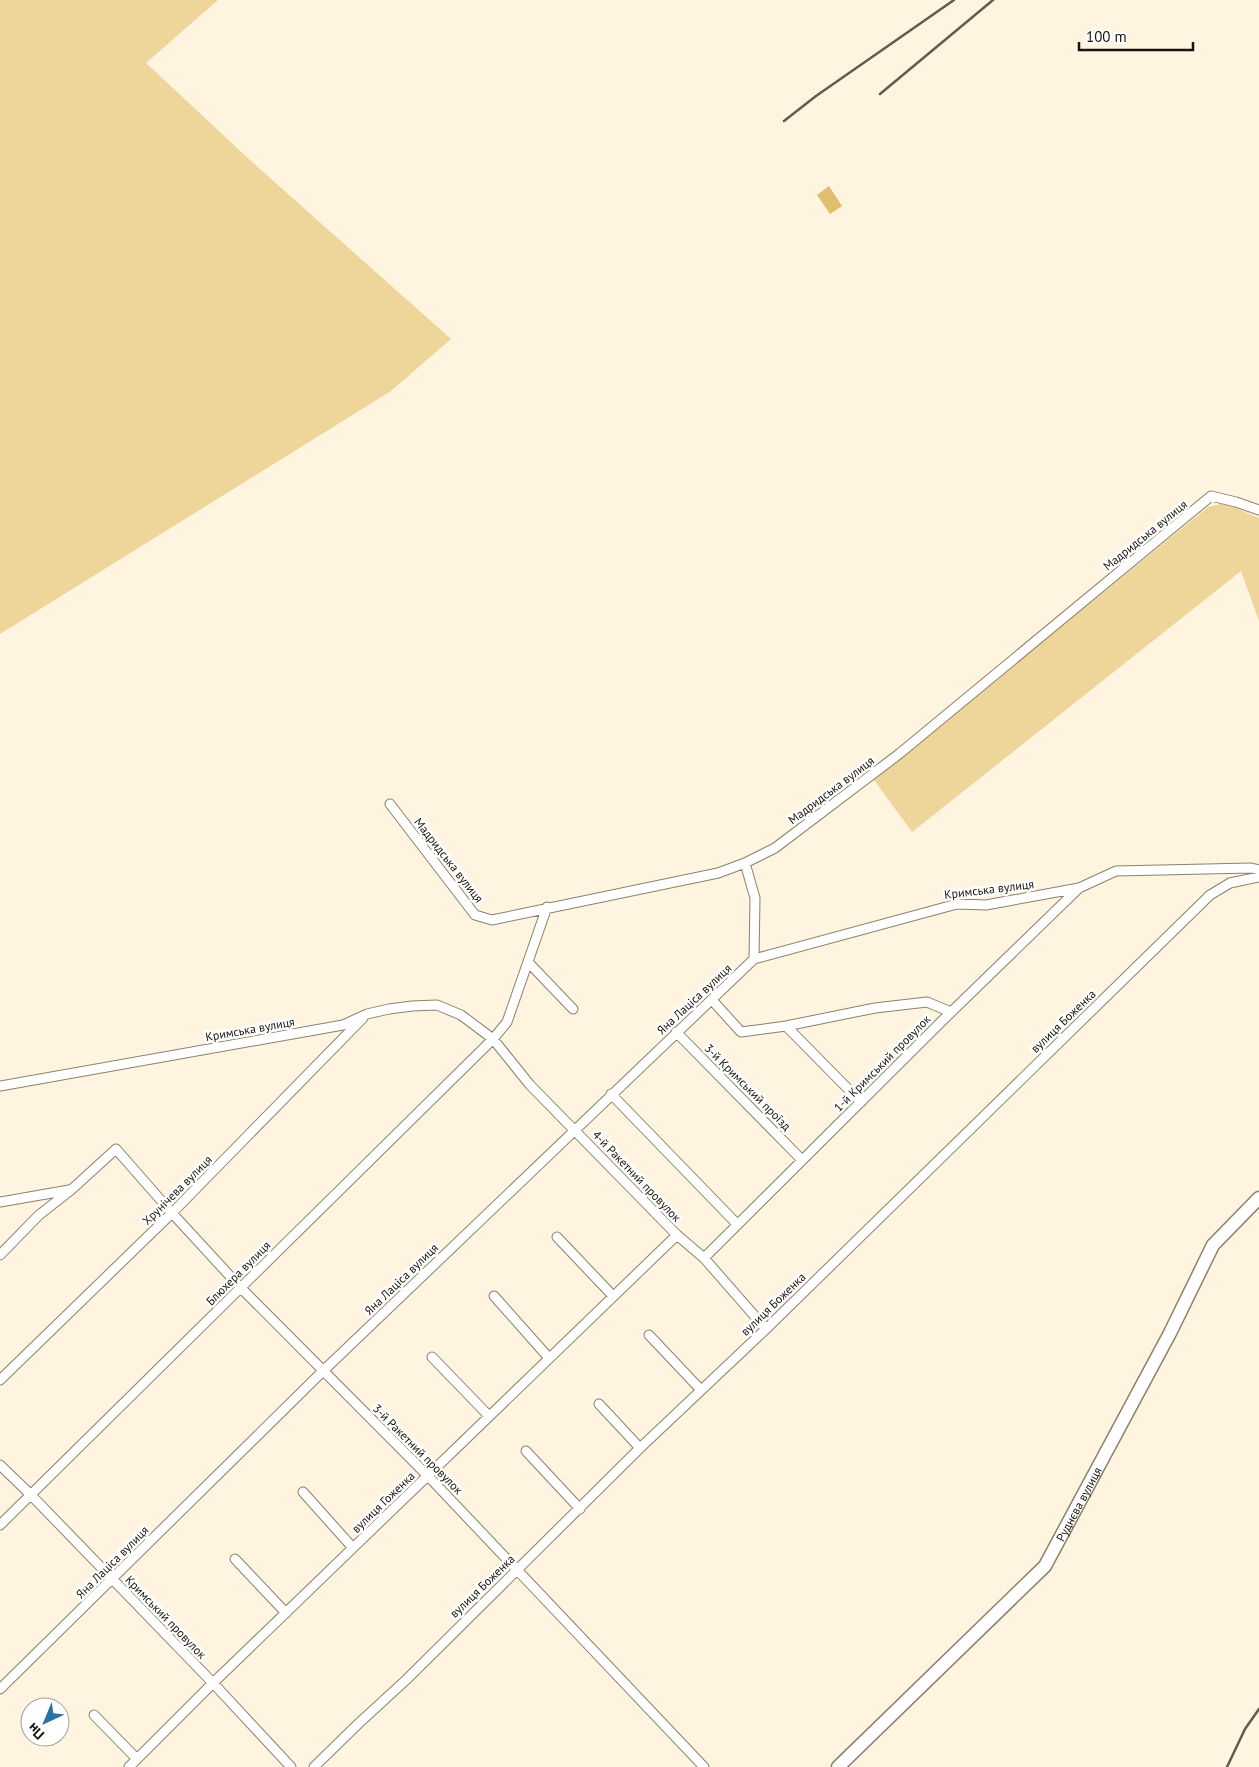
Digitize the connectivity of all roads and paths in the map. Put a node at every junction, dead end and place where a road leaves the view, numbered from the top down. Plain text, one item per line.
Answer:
1 (1259, 510) edge
2 (390, 804) dead end
3 (745, 862) junction
4 (1259, 870) edge
5 (1259, 877) edge
6 (1079, 888) junction
7 (547, 907) junction
8 (754, 959) junction
9 (528, 962) junction
10 (712, 1000) junction
11 (573, 1009) dead end
12 (951, 1012) junction
13 (367, 1014) junction
14 (786, 1026) junction
15 (676, 1032) junction
16 (493, 1038) junction
17 (0, 1086) edge
18 (611, 1094) junction
19 (860, 1102) junction
20 (575, 1130) junction
21 (802, 1160) junction
22 (71, 1190) junction
23 (1259, 1198) edge
24 (0, 1202) edge
25 (172, 1213) junction
26 (737, 1224) junction
27 (677, 1235) junction
28 (557, 1237) dead end
29 (0, 1255) edge
30 (704, 1258) junction
31 (242, 1288) junction
32 (494, 1296) dead end
33 (613, 1296) junction
34 (766, 1329) junction
35 (649, 1335) dead end
36 (432, 1357) dead end
37 (549, 1358) junction
38 (323, 1371) junction
39 (0, 1380) edge
40 (701, 1390) junction
41 (599, 1404) dead end
42 (489, 1416) junction
43 (640, 1448) junction
44 (526, 1451) dead end
45 (0, 1465) edge
46 (428, 1476) junction
47 (303, 1492) dead end
48 (31, 1495) junction
49 (580, 1509) junction
50 (0, 1525) edge
51 (354, 1548) junction
52 (234, 1559) dead end
53 (517, 1570) junction
54 (113, 1579) junction
55 (286, 1613) junction
56 (213, 1683) junction
57 (0, 1689) edge
58 (94, 1715) dead end
59 (137, 1759) junction
60 (129, 1767) edge
61 (291, 1767) edge
62 (314, 1767) edge
63 (704, 1767) edge
64 (838, 1767) edge

1 - 3 street, Мадридська вулиця
2 - 7 street, Мадридська вулиця
3 - 7 street, Мадридська вулиця
3 - 8 street
4 - 6 street, Кримська вулиця
5 - 34 street, вулиця Боженка
6 - 8 street, Кримська вулиця
6 - 12 street, 1-й Кримський провулок
7 - 9 street, Блюхера вулиця
8 - 10 street, Яна Лаціса вулиця
9 - 11 street
9 - 16 street, Блюхера вулиця
10 - 14 street
10 - 15 street, Яна Лаціса вулиця
12 - 14 street
12 - 19 street, 1-й Кримський провулок
13 - 16 street, Кримська вулиця
13 - 17 street, Кримська вулиця
13 - 25 street, Хрунічева вулиця
14 - 19 street
15 - 18 street, Яна Лаціса вулиця
15 - 21 street, 3-й Кримський проїзд
16 - 20 street, 4-й Ракетний провулок
16 - 31 street, Блюхера вулиця
18 - 20 street, Яна Лаціса вулиця
18 - 26 street
19 - 21 street, 1-й Кримський провулок
20 - 27 street, 4-й Ракетний провулок
20 - 38 street, Яна Лаціса вулиця
21 - 26 street, 1-й Кримський провулок
22 - 24 street
22 - 25 street, 3-й Ракетний провулок
22 - 29 street
23 - 64 street, Руднєва вулиця
25 - 31 street, 3-й Ракетний провулок
25 - 39 street, Хрунічева вулиця
26 - 30 street, 1-й Кримський провулок
27 - 30 street, 4-й Ракетний провулок
27 - 33 street, вулиця Гоженка
28 - 33 street
30 - 34 street, 4-й Ракетний провулок
31 - 38 street, 3-й Ракетний провулок
31 - 48 street, Блюхера вулиця
32 - 37 street
33 - 37 street, вулиця Гоженка
34 - 40 street, вулиця Боженка
35 - 40 street
36 - 42 street
37 - 42 street, вулиця Гоженка
38 - 46 street, 3-й Ракетний провулок
38 - 54 street, Яна Лаціса вулиця
40 - 43 street, вулиця Боженка
41 - 43 street
42 - 46 street, вулиця Гоженка
43 - 49 street, вулиця Боженка
44 - 49 street
45 - 48 street, Кримський провулок
46 - 51 street, вулиця Гоженка
46 - 53 street, 3-й Ракетний провулок
47 - 51 street
48 - 50 street, Блюхера вулиця
48 - 54 street, Кримський провулок
49 - 53 street, вулиця Боженка
51 - 55 street, вулиця Гоженка
52 - 55 street
53 - 62 street, вулиця Боженка
53 - 63 street, 3-й Ракетний провулок
54 - 56 street, Кримський провулок
54 - 57 street, Яна Лаціса вулиця
55 - 56 street, вулиця Гоженка
56 - 59 street, вулиця Гоженка
56 - 61 street, Кримський провулок
58 - 59 street
59 - 60 street, вулиця Гоженка

